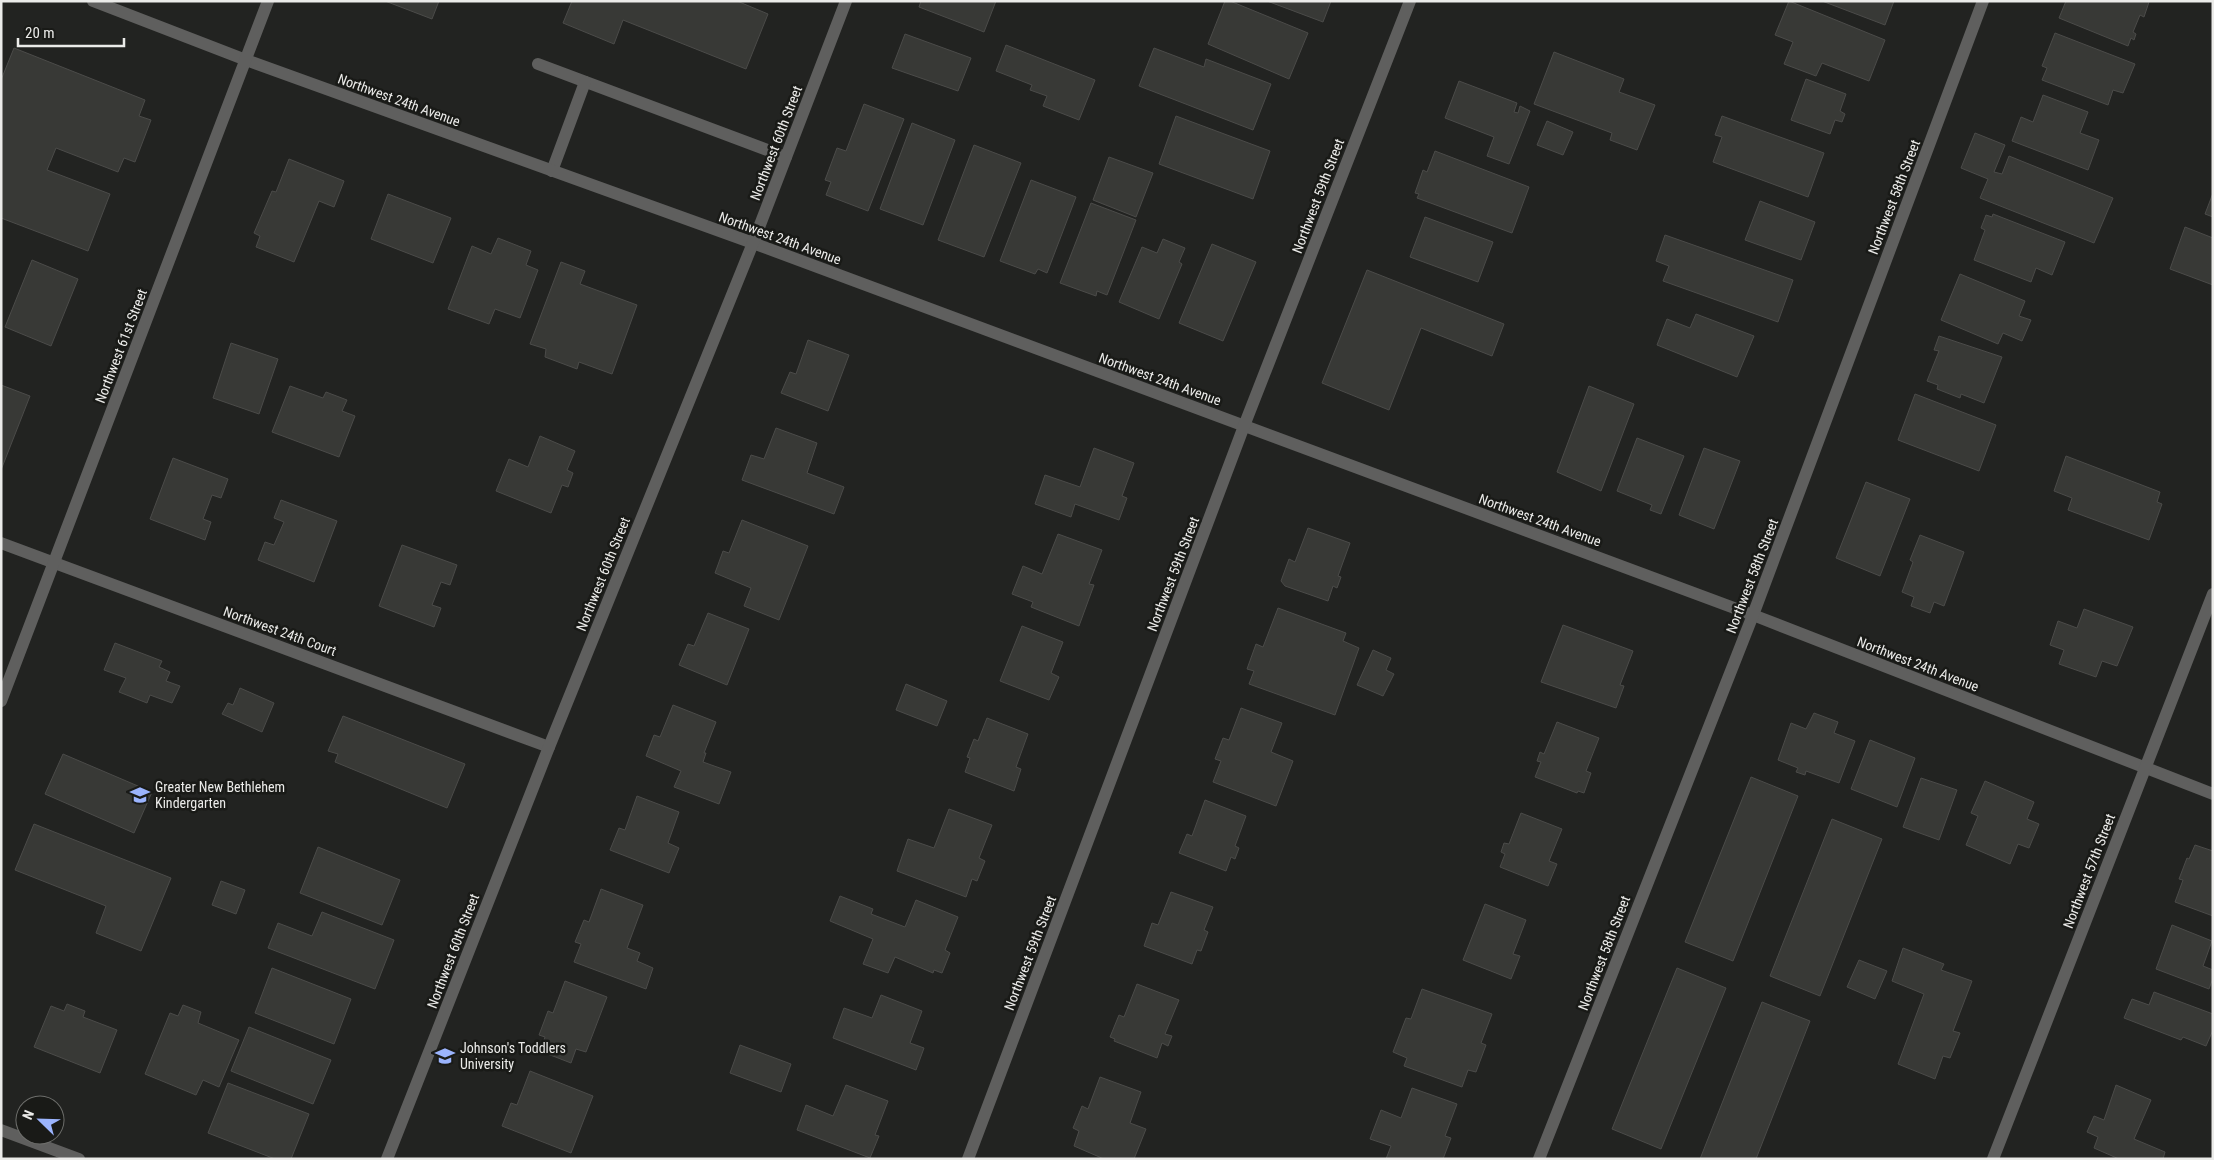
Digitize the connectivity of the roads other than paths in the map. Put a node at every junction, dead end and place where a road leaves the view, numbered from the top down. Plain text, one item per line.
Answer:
1 (93, 1) edge
2 (268, 1) edge
3 (846, 1) edge
4 (1410, 1) edge
5 (1983, 1) edge
6 (246, 60) junction
7 (538, 64) dead end
8 (585, 82) junction
9 (786, 157) junction
10 (552, 171) junction
11 (753, 243) junction
12 (1244, 426) junction
13 (1, 543) edge
14 (54, 563) junction
15 (2213, 594) edge
16 (1753, 615) junction
17 (1, 701) edge
18 (549, 747) junction
19 (2145, 769) junction
20 (2213, 794) edge
21 (1, 1130) edge
22 (79, 1159) edge
23 (388, 1159) edge
24 (968, 1159) edge
25 (1539, 1159) edge
26 (1992, 1159) edge

1 - 6 street, Northwest 24th Avenue
2 - 6 street, Northwest 61st Street
3 - 9 street, Northwest 60th Street
4 - 12 street, Northwest 59th Street
5 - 16 street, Northwest 58th Street
6 - 10 street, Northwest 24th Avenue
6 - 14 street, Northwest 61st Street
7 - 8 street
8 - 9 street
8 - 10 street
9 - 11 street, Northwest 60th Street
10 - 11 street, Northwest 24th Avenue
11 - 12 street, Northwest 24th Avenue
11 - 18 street, Northwest 60th Street
12 - 16 street, Northwest 24th Avenue
12 - 24 street, Northwest 59th Street
13 - 14 street, Northwest 24th Court
14 - 17 street, Northwest 61st Street
14 - 18 street, Northwest 24th Court
15 - 19 street, Northwest 57th Street
16 - 19 street, Northwest 24th Avenue
16 - 25 street, Northwest 58th Street
18 - 23 street, Northwest 60th Street
19 - 20 street, Northwest 24th Avenue
19 - 26 street, Northwest 57th Street
21 - 22 street

